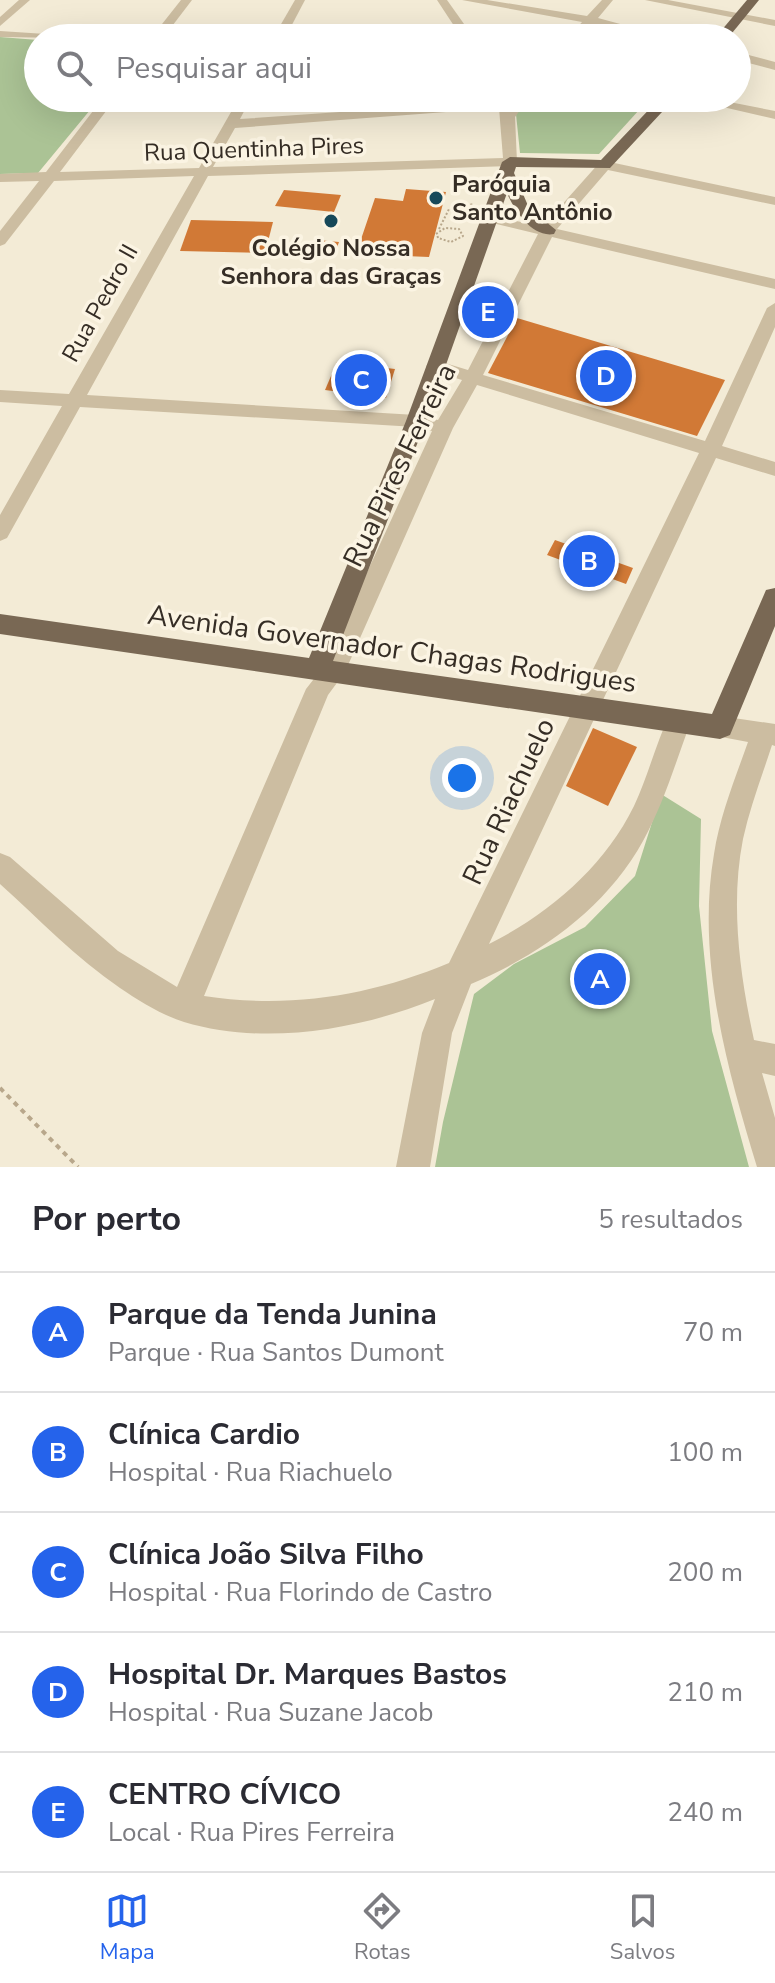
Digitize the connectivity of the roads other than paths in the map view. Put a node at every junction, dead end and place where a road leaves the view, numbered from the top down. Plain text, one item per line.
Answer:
1 (25, 0) edge
2 (187, 0) edge
3 (300, 0) edge
4 (442, 0) edge
5 (467, 0) edge
6 (608, 0) edge
7 (650, 0) edge
8 (753, 0) edge
9 (740, 17) junction
10 (590, 20) junction
11 (1, 22) edge
12 (775, 23) edge
13 (168, 24) edge
14 (287, 24) edge
15 (458, 24) edge
16 (586, 24) edge
17 (607, 24) edge
18 (734, 24) edge
19 (0, 34) edge
20 (24, 36) edge
21 (751, 60) edge
22 (775, 66) edge
23 (751, 110) edge
24 (99, 112) edge
25 (237, 112) edge
26 (413, 112) edge
27 (505, 112) edge
28 (655, 112) edge
29 (775, 115) edge
30 (230, 124) junction
31 (605, 165) junction
32 (508, 168) junction
33 (201, 173) junction
34 (49, 177) junction
35 (0, 178) edge
36 (775, 201) edge
37 (489, 218) junction
38 (548, 230) junction
39 (0, 241) edge
40 (775, 284) edge
41 (775, 308) edge
42 (435, 366) junction
43 (473, 377) junction
44 (0, 396) edge
45 (71, 402) junction
46 (416, 421) junction
47 (443, 428) junction
48 (711, 449) junction
49 (775, 469) edge
50 (0, 533) edge
51 (775, 597) edge
52 (0, 624) edge
53 (323, 677) junction
54 (585, 709) junction
55 (679, 721) junction
56 (720, 727) junction
57 (769, 734) edge
58 (0, 866) edge
59 (460, 973) junction
60 (184, 1007) junction
61 (739, 1053) junction
62 (775, 1060) edge
63 (413, 1167) edge
64 (774, 1167) edge

1 - 11 street
2 - 13 street
3 - 14 street
4 - 15 street
5 - 10 street
6 - 10 street
7 - 9 street
8 - 9 main road
9 - 12 street
9 - 18 main road
10 - 16 street
10 - 17 street
19 - 20 street
21 - 22 street
23 - 29 street
24 - 34 street
25 - 30 street, Rua Pedro II
26 - 30 street
27 - 32 street
28 - 31 main road, Rua Pires Ferreira
30 - 33 street, Rua Pedro II
31 - 32 main road
31 - 36 street
31 - 38 street, Rua Pires Ferreira
32 - 33 street, Rua Quentinha Pires
32 - 37 main road
32 - 38 main road
33 - 34 street, Rua Quentinha Pires
33 - 45 street, Rua Pedro II
34 - 35 street, Rua Quentinha Pires
34 - 39 street
37 - 38 street
37 - 42 main road
38 - 40 street
38 - 43 street, Rua Pires Ferreira
41 - 48 street, Rua Riachuelo
42 - 43 street
42 - 46 main road
43 - 47 street, Rua Pires Ferreira
43 - 48 street
44 - 45 street
45 - 46 street
45 - 50 street, Rua Pedro II
46 - 47 street
46 - 53 main road
47 - 53 street, Rua Pires Ferreira
48 - 49 street
48 - 54 street, Rua Riachuelo
51 - 56 main road
52 - 53 main road, Avenida Governador Chagas Rodrigues
53 - 54 main road, Avenida Governador Chagas Rodrigues
53 - 60 street, Rua Pires Ferreira
54 - 55 main road, Avenida Governador Chagas Rodrigues
54 - 59 street, Rua Riachuelo
55 - 56 main road, Avenida Governador Chagas Rodrigues
55 - 59 street
56 - 57 street, Avenida Governador Chagas Rodrigues
57 - 61 street
58 - 60 street
59 - 60 street
59 - 63 street, Rua Riachuelo
61 - 62 street
61 - 64 street

